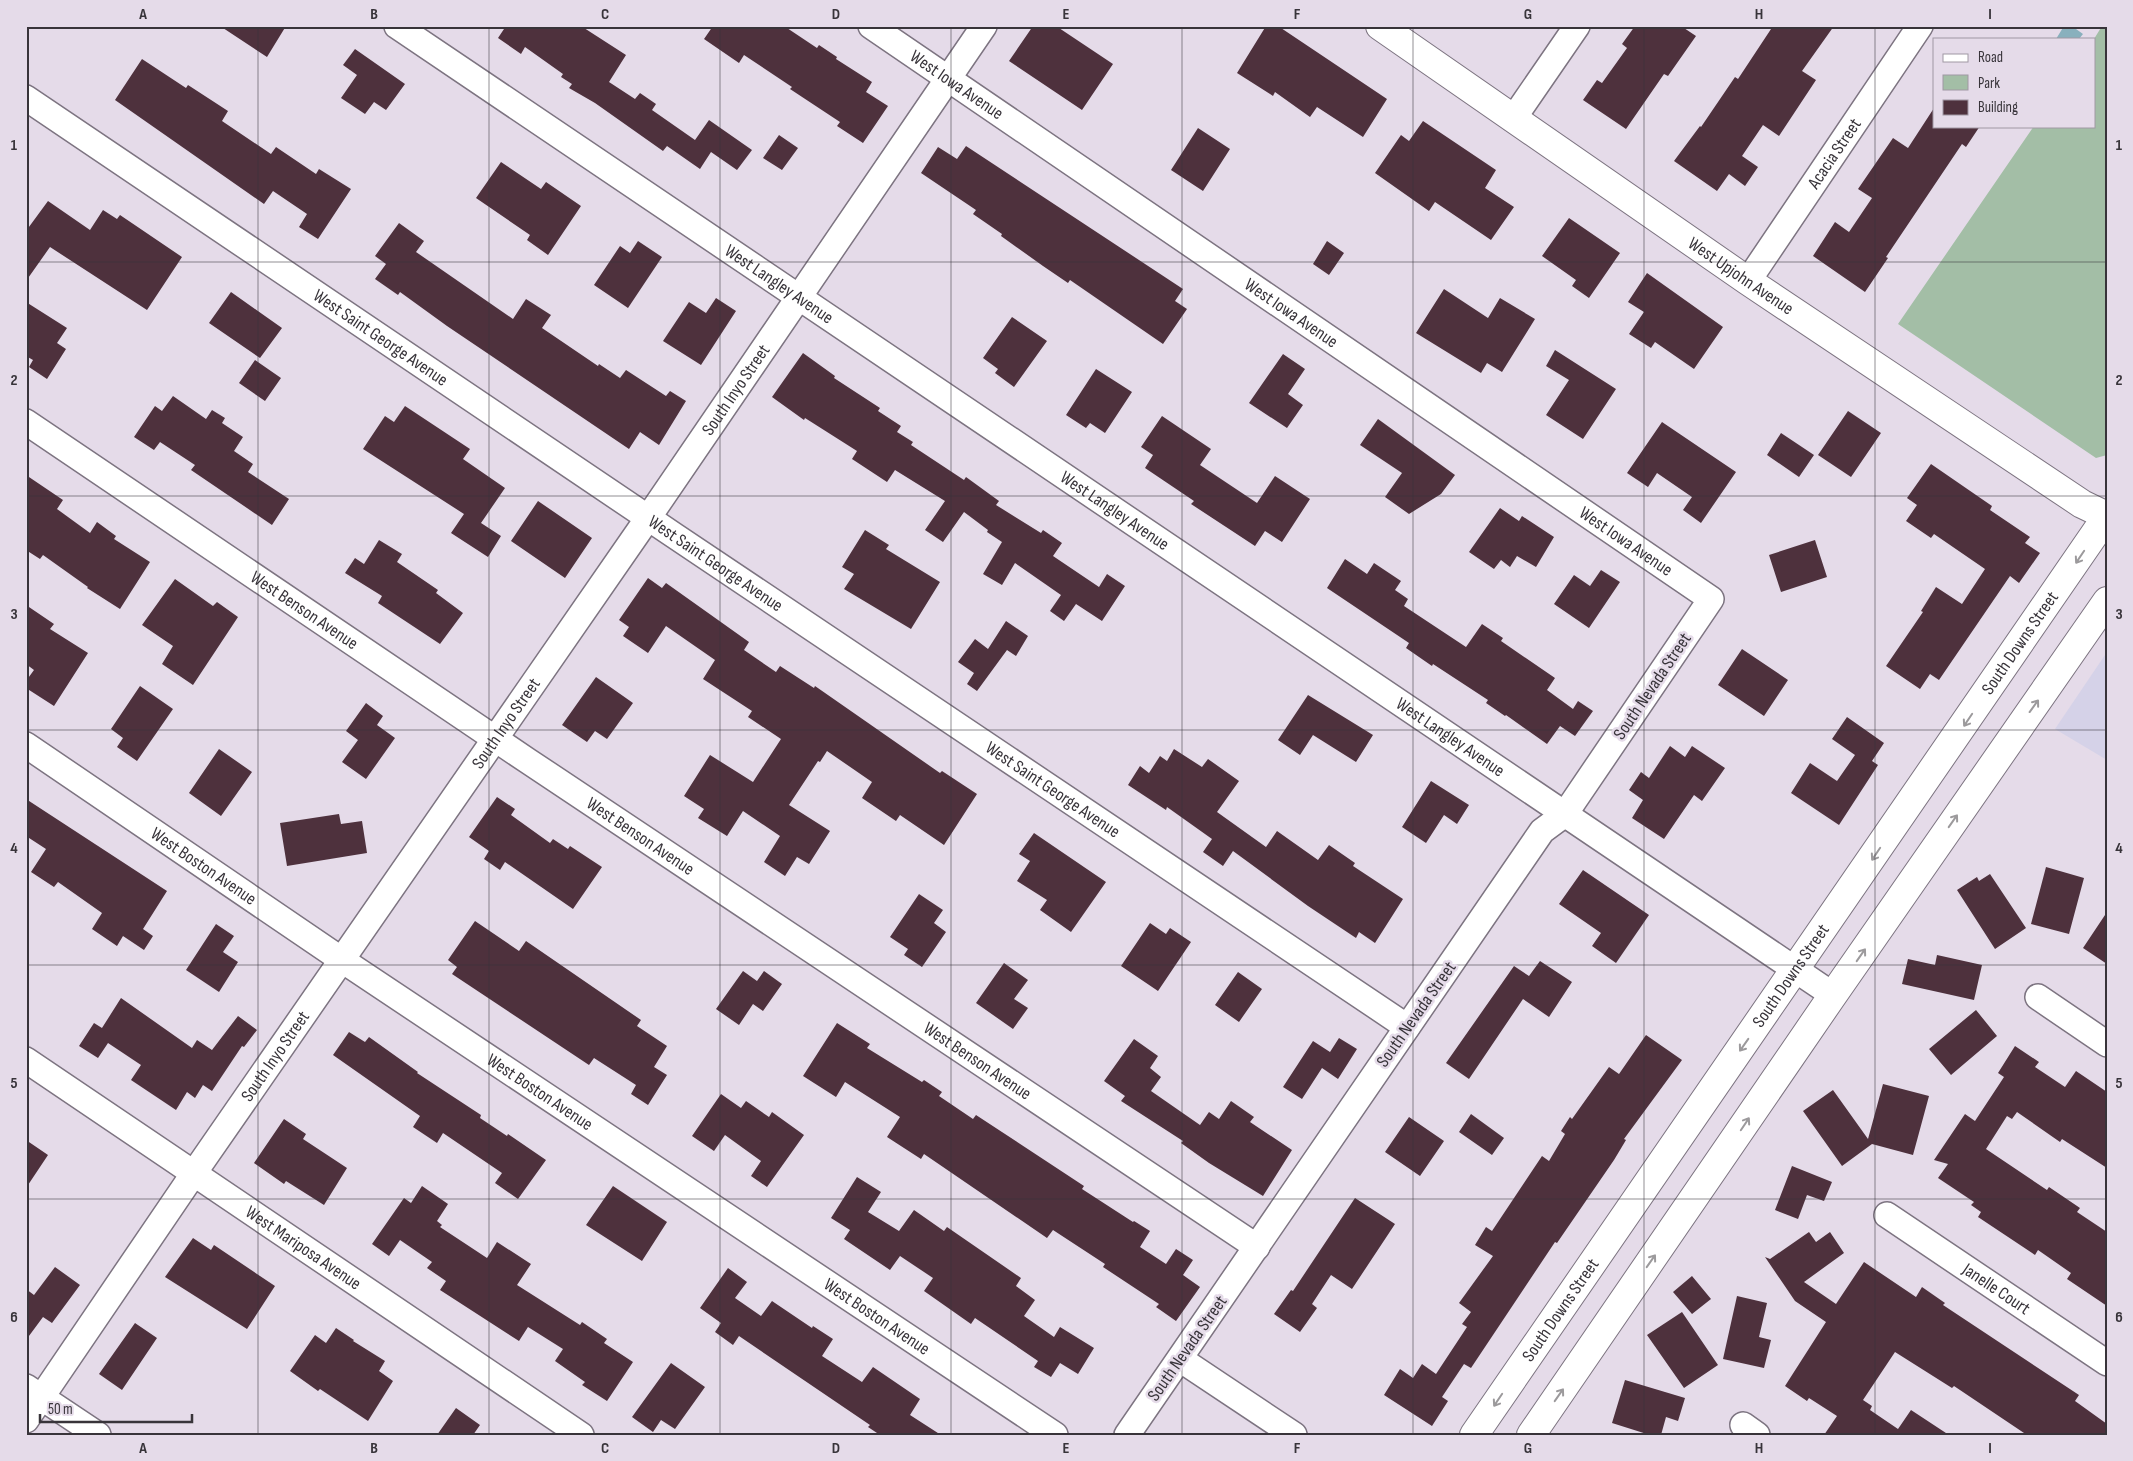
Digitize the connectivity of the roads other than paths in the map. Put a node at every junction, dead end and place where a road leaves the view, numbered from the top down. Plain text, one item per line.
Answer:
1 (397, 26) edge
2 (871, 26) edge
3 (984, 26) edge
4 (1380, 26) edge
5 (1577, 26) edge
6 (1920, 26) edge
7 (948, 77) junction
8 (26, 98) edge
9 (1513, 119) junction
10 (1748, 281) junction
11 (798, 298) junction
12 (26, 422) edge
13 (2107, 516) edge
14 (648, 518) junction
15 (1711, 599) joint
16 (2107, 601) edge
17 (495, 739) junction
18 (26, 745) edge
19 (1565, 814) junction
20 (342, 960) junction
21 (1796, 969) junction
22 (1833, 995) junction
23 (2038, 997) dead end
24 (1408, 1027) junction
25 (2107, 1044) edge
26 (26, 1060) edge
27 (194, 1173) junction
28 (1887, 1214) dead end
29 (1257, 1246) junction
30 (1180, 1359) junction
31 (2107, 1363) edge
32 (34, 1392) edge
33 (26, 1420) edge
34 (98, 1435) edge
35 (581, 1435) edge
36 (1056, 1435) edge
37 (1127, 1435) edge
38 (1294, 1435) edge
39 (1474, 1435) edge
40 (1531, 1435) edge

1 - 11 street, West Langley Avenue
2 - 7 street, West Iowa Avenue
3 - 7 street, South Inyo Street
4 - 9 main road, West Upjohn Avenue
5 - 9 street
6 - 10 street, Acacia Street
7 - 11 street, South Inyo Street
7 - 15 street, West Iowa Avenue
8 - 14 street, West Saint George Avenue
9 - 10 main road, West Upjohn Avenue
10 - 13 main road, West Upjohn Avenue
11 - 14 street, South Inyo Street
11 - 19 street, West Langley Avenue
12 - 17 street, West Benson Avenue
13 -> 21 main road, South Downs Street
14 - 17 street, South Inyo Street
14 - 24 street, West Saint George Avenue
15 - 19 street, South Nevada Street
22 -> 16 main road
17 - 20 street, South Inyo Street
17 - 29 street, West Benson Avenue
18 - 20 street, West Boston Avenue
19 - 21 street, West Langley Avenue
19 - 24 street, South Nevada Street
20 - 27 street, South Inyo Street
20 - 36 street, West Boston Avenue
21 - 22 street, West Langley Avenue
21 -> 39 main road, South Downs Street
40 -> 22 main road
23 - 25 street
24 - 29 street, South Nevada Street
26 - 27 street, West Mariposa Avenue
27 - 32 street, South Inyo Street
27 - 35 street, West Mariposa Avenue
28 - 31 street, Janelle Court
29 - 30 street, South Nevada Street
30 - 37 street, South Nevada Street
30 - 38 street
32 - 33 street, South Inyo Street
32 - 34 street

